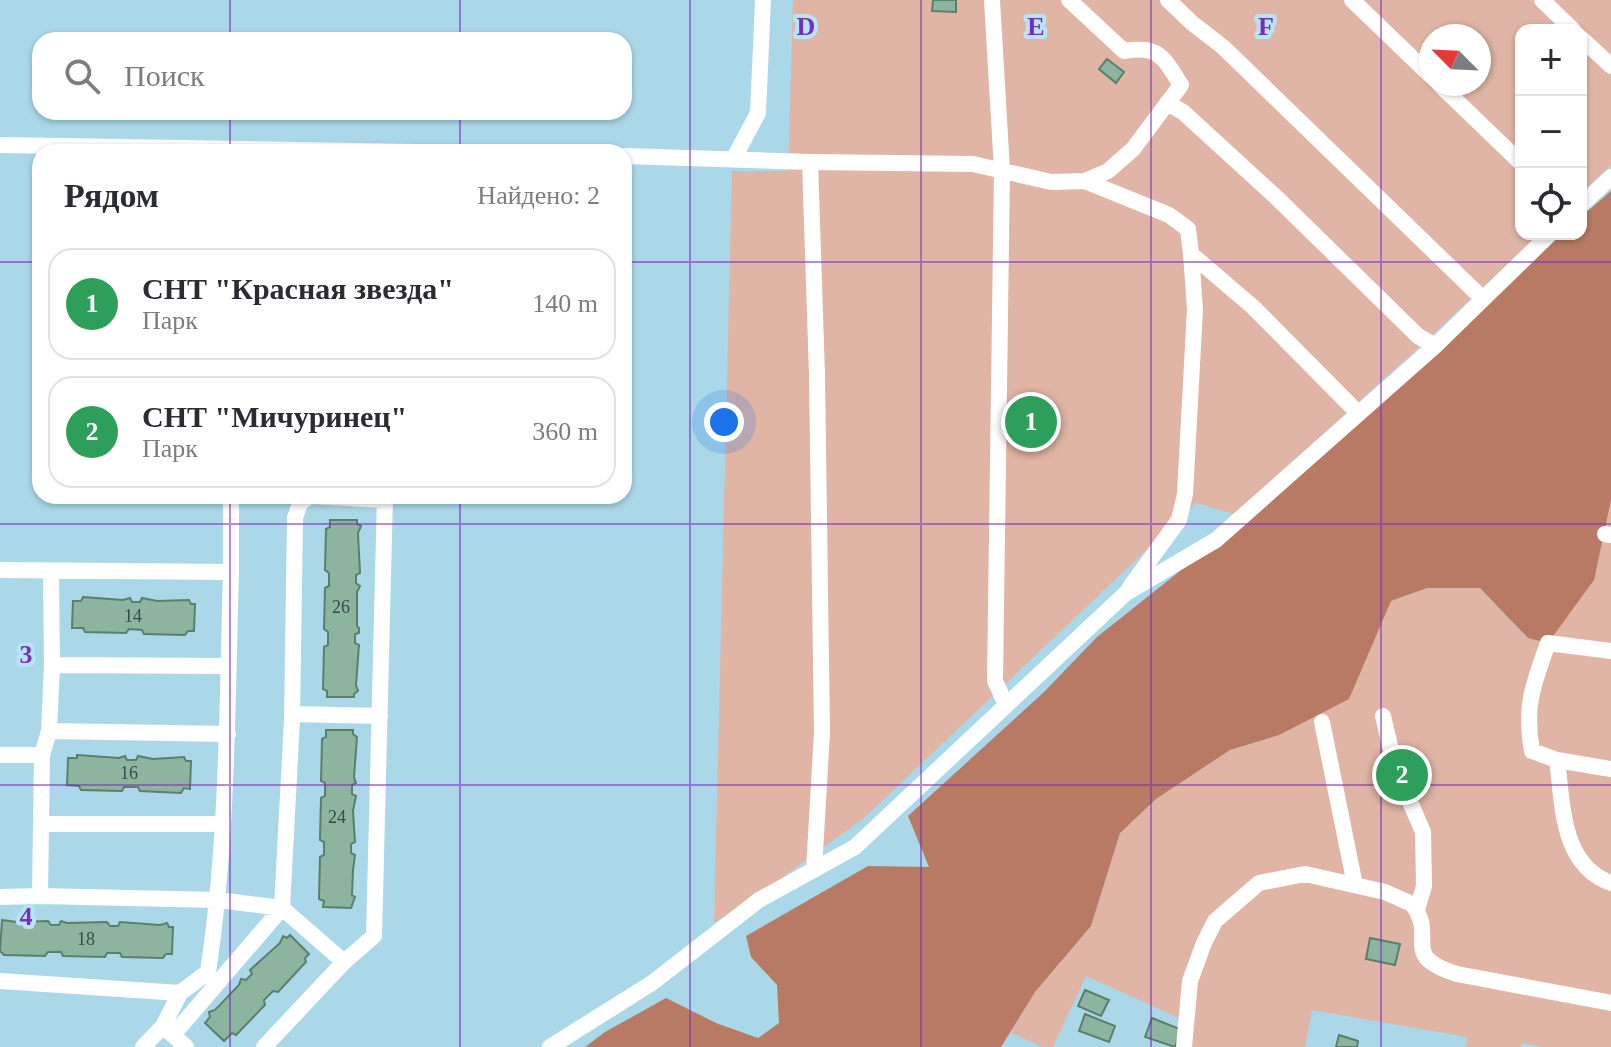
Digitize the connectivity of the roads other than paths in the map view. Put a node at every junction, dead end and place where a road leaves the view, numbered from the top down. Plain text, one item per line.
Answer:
1 (763, 0) edge
2 (992, 0) edge
3 (1069, 0) edge
4 (1168, 0) edge
5 (1352, 0) edge
6 (1542, 0) edge
7 (1567, 24) edge
8 (1587, 44) edge
9 (1419, 64) edge
10 (1611, 66) edge
11 (1451, 96) edge
12 (1167, 103) junction
13 (0, 145) edge
14 (32, 146) edge
15 (632, 156) edge
16 (1515, 157) edge
17 (734, 158) junction
18 (810, 162) junction
19 (1002, 170) junction
20 (1611, 177) edge
21 (1085, 181) junction
22 (1587, 199) edge
23 (1544, 240) edge
24 (1191, 254) junction
25 (1483, 299) junction
26 (1435, 346) junction
27 (1358, 413) junction
28 (231, 504) edge
29 (300, 504) edge
30 (385, 504) edge
31 (0, 570) edge
32 (51, 572) junction
33 (231, 572) junction
34 (1126, 593) junction
35 (1611, 651) edge
36 (52, 665) junction
37 (228, 666) junction
38 (1006, 705) junction
39 (292, 714) junction
40 (380, 716) junction
41 (1383, 716) dead end
42 (1322, 722) dead end
43 (49, 731) junction
44 (228, 734) junction
45 (0, 755) edge
46 (42, 755) junction
47 (1557, 760) junction
48 (1611, 769) edge
49 (42, 824) junction
50 (222, 824) junction
51 (814, 870) junction
52 (1611, 883) edge
53 (1355, 885) junction
54 (40, 896) junction
55 (0, 897) edge
56 (218, 900) junction
57 (282, 908) junction
58 (1417, 910) junction
59 (344, 962) junction
60 (0, 981) edge
61 (180, 993) junction
62 (1611, 1003) edge
63 (168, 1030) junction
64 (143, 1047) edge
65 (186, 1047) edge
66 (264, 1047) edge
67 (550, 1047) edge
68 (1184, 1047) edge

1 - 17 street
2 - 19 street
3 - 12 street
4 - 25 street
5 - 9 street
6 - 7 street
8 - 10 street
11 - 16 street
12 - 21 street
12 - 26 street
13 - 14 street
15 - 17 street
17 - 18 street
18 - 19 street
18 - 51 street
19 - 21 street
19 - 38 street
20 - 22 street
21 - 24 street
23 - 25 street
24 - 27 street
24 - 34 street
25 - 26 street
26 - 27 street
27 - 34 street
28 - 33 street
29 - 39 street
30 - 40 street
31 - 32 street
32 - 33 street
32 - 36 street
33 - 37 street
34 - 38 street
35 - 47 street
36 - 37 street
36 - 43 street
37 - 44 street
38 - 51 street
39 - 40 street
39 - 57 street
40 - 59 street
41 - 58 street
42 - 53 street
43 - 44 street
43 - 46 street
44 - 50 street
45 - 46 street
46 - 49 street
47 - 48 street
47 - 52 street
49 - 50 street
49 - 54 street
50 - 56 street
51 - 67 street
53 - 58 street
53 - 68 street
54 - 55 street
54 - 56 street
56 - 57 street
56 - 61 street
57 - 59 street
57 - 63 street
58 - 62 street
59 - 66 street
60 - 61 street
61 - 63 street
63 - 64 street
63 - 65 street

